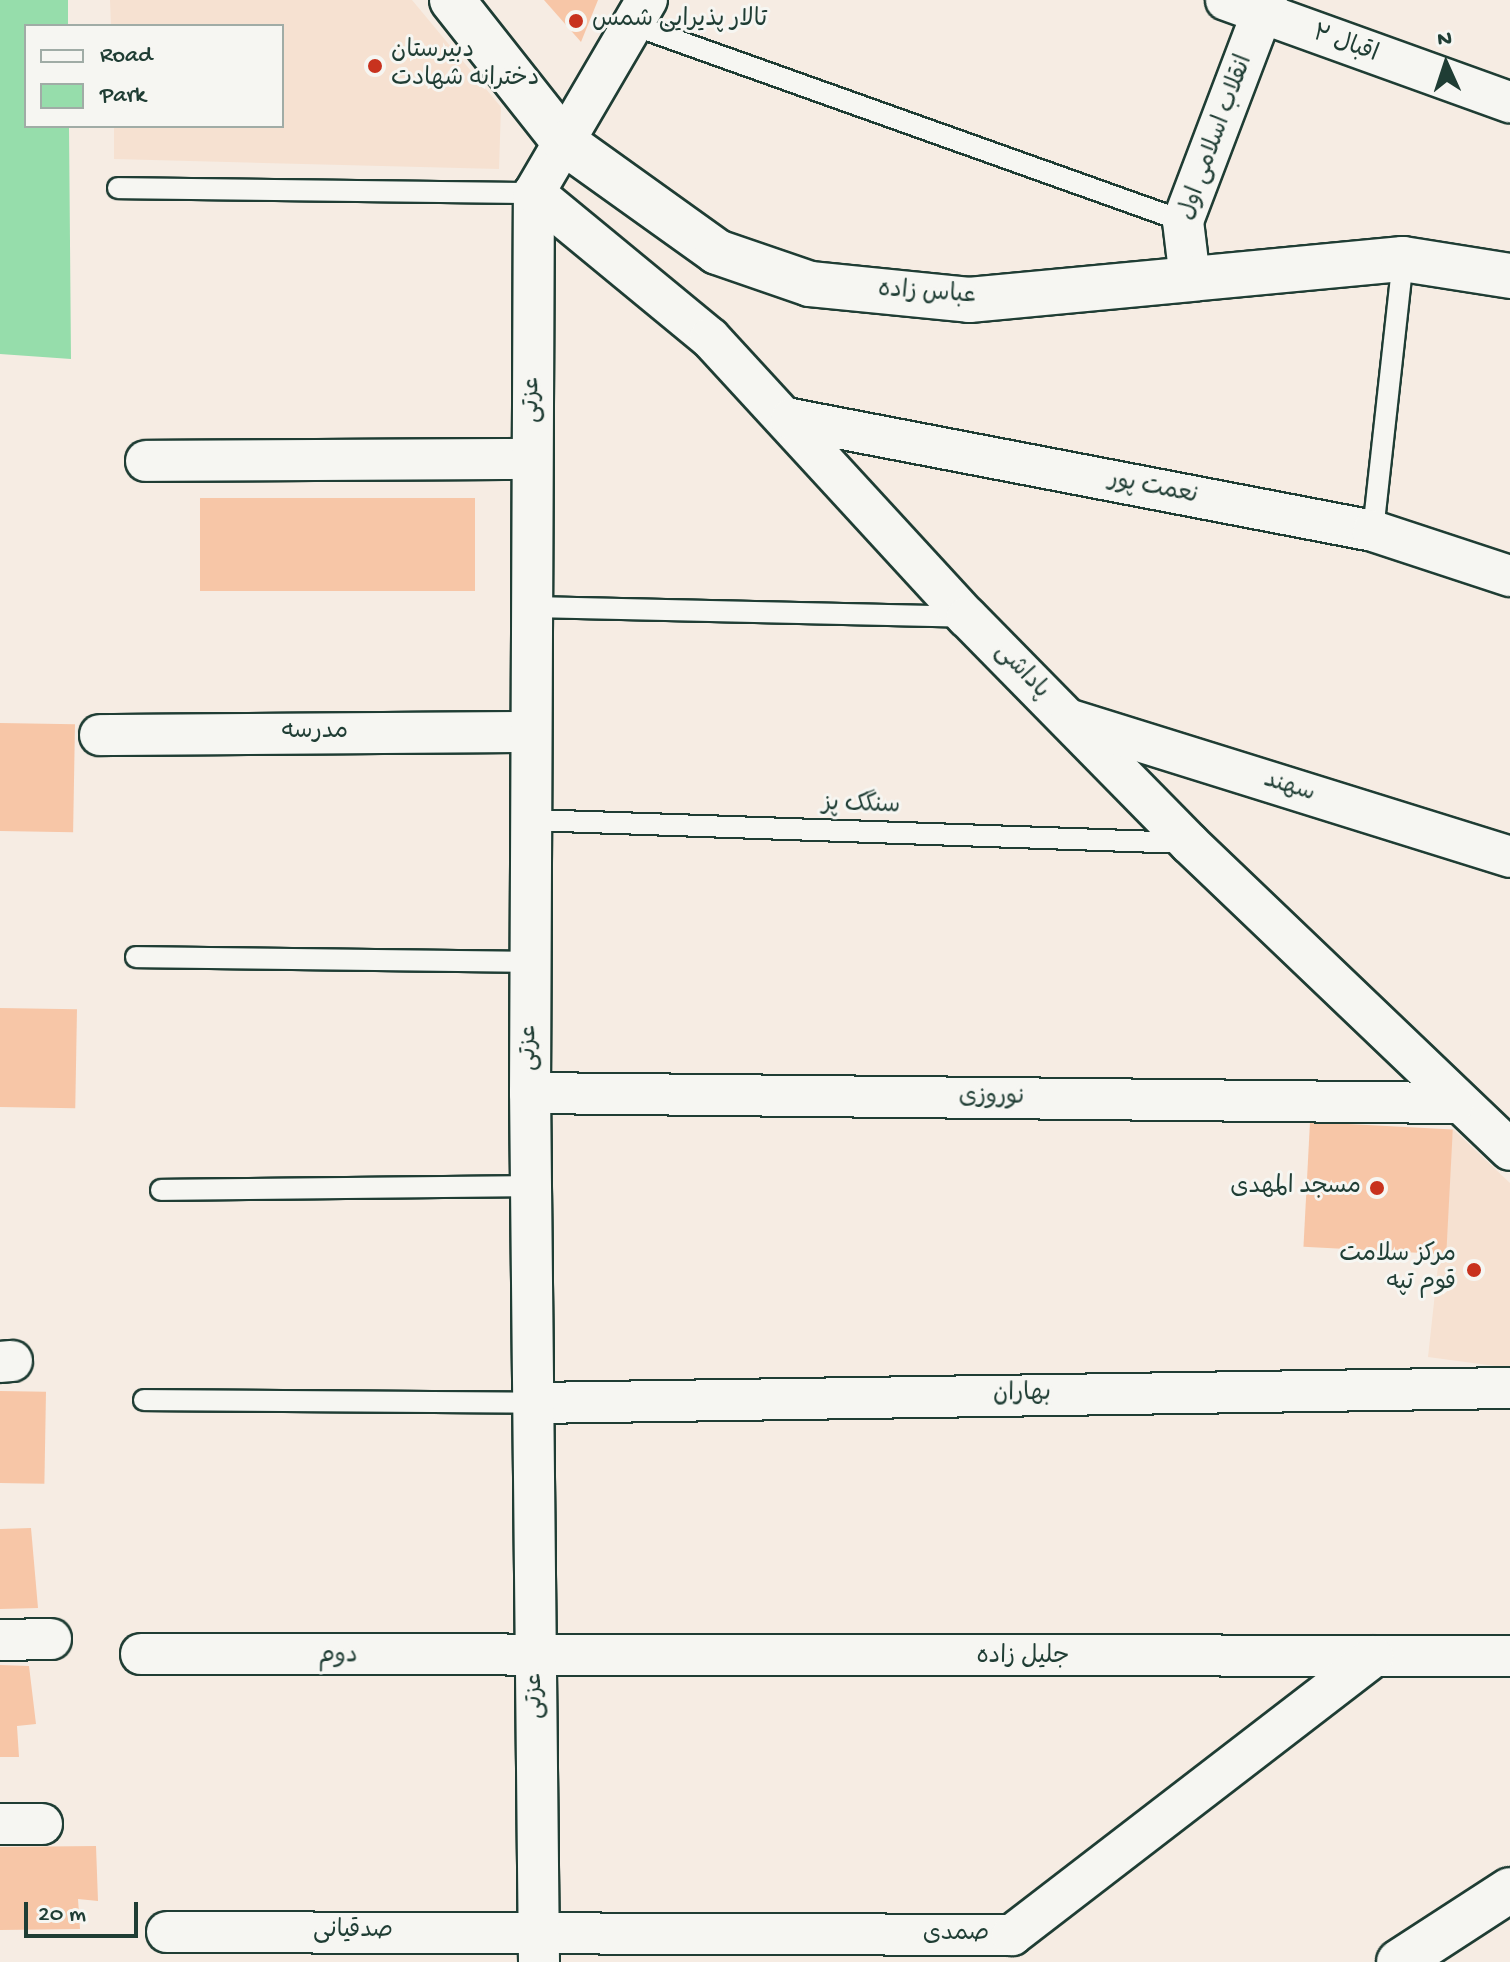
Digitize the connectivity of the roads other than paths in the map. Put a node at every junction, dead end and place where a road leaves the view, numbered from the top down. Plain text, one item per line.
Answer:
1 (452, 0) edge
2 (1252, 5) edge
3 (642, 13) edge
4 (1510, 102) edge
5 (565, 143) junction
6 (118, 188) dead end
7 (534, 193) junction
8 (1183, 221) junction
9 (1403, 259) junction
10 (1510, 276) edge
11 (1190, 279) junction
12 (791, 419) junction
13 (532, 459) junction
14 (146, 461) dead end
15 (1373, 531) junction
16 (1510, 576) edge
17 (531, 607) junction
18 (967, 617) junction
19 (1067, 719) junction
20 (531, 732) junction
21 (100, 735) dead end
22 (531, 820) junction
23 (1189, 843) junction
24 (1510, 857) edge
25 (136, 957) dead end
26 (531, 962) junction
27 (530, 1093) junction
28 (1454, 1103) junction
29 (1510, 1150) edge
30 (531, 1186) junction
31 (161, 1190) dead end
32 (1510, 1388) edge
33 (144, 1400) dead end
34 (534, 1403) junction
35 (51, 1639) dead end
36 (0, 1640) edge
37 (141, 1654) dead end
38 (1510, 1656) edge
39 (1373, 1657) junction
40 (536, 1659) junction
41 (0, 1824) edge
42 (42, 1824) dead end
43 (1510, 1890) edge
44 (167, 1932) dead end
45 (539, 1948) edge
46 (1399, 1962) edge

1 - 5 street, عباس زاده
2 - 4 street, اقبال ۲
2 - 8 street, انقلاب اسلامی اول
3 - 5 street
3 - 8 lane
5 - 7 street
5 - 11 street, عباس زاده
6 - 7 lane
7 - 12 street, پاداشی
7 - 13 street, عزتی
8 - 11 street, انقلاب اسلامی اول
9 - 10 street, عباس زاده
9 - 11 street, عباس زاده
9 - 15 lane
12 - 15 street, نعمت پور
12 - 18 street, پاداشی
13 - 14 street
13 - 17 street, عزتی
15 - 16 street, نعمت پور
17 - 18 lane
17 - 20 street, عزتی
18 - 19 street, پاداشی
19 - 23 street, پاداشی
19 - 24 street, سهند
20 - 21 street, مدرسه
20 - 22 street, عزتی
22 - 23 lane, سنگک پز
22 - 26 street, عزتی
23 - 28 street, پاداشی
25 - 26 lane
26 - 27 street, عزتی
27 - 28 street, نوروزی
27 - 30 street, عزتی
28 - 29 street, پاداشی
30 - 31 lane
30 - 34 street, عزتی
32 - 34 street, بهاران
33 - 34 lane
34 - 40 street, عزتی
35 - 36 street
37 - 40 street, دوم
38 - 39 street, جلیل زاده
39 - 40 street, جلیل زاده
39 - 45 street, صمدی
40 - 45 street, عزتی
41 - 42 street
43 - 46 street
44 - 45 street, صدقیانی

